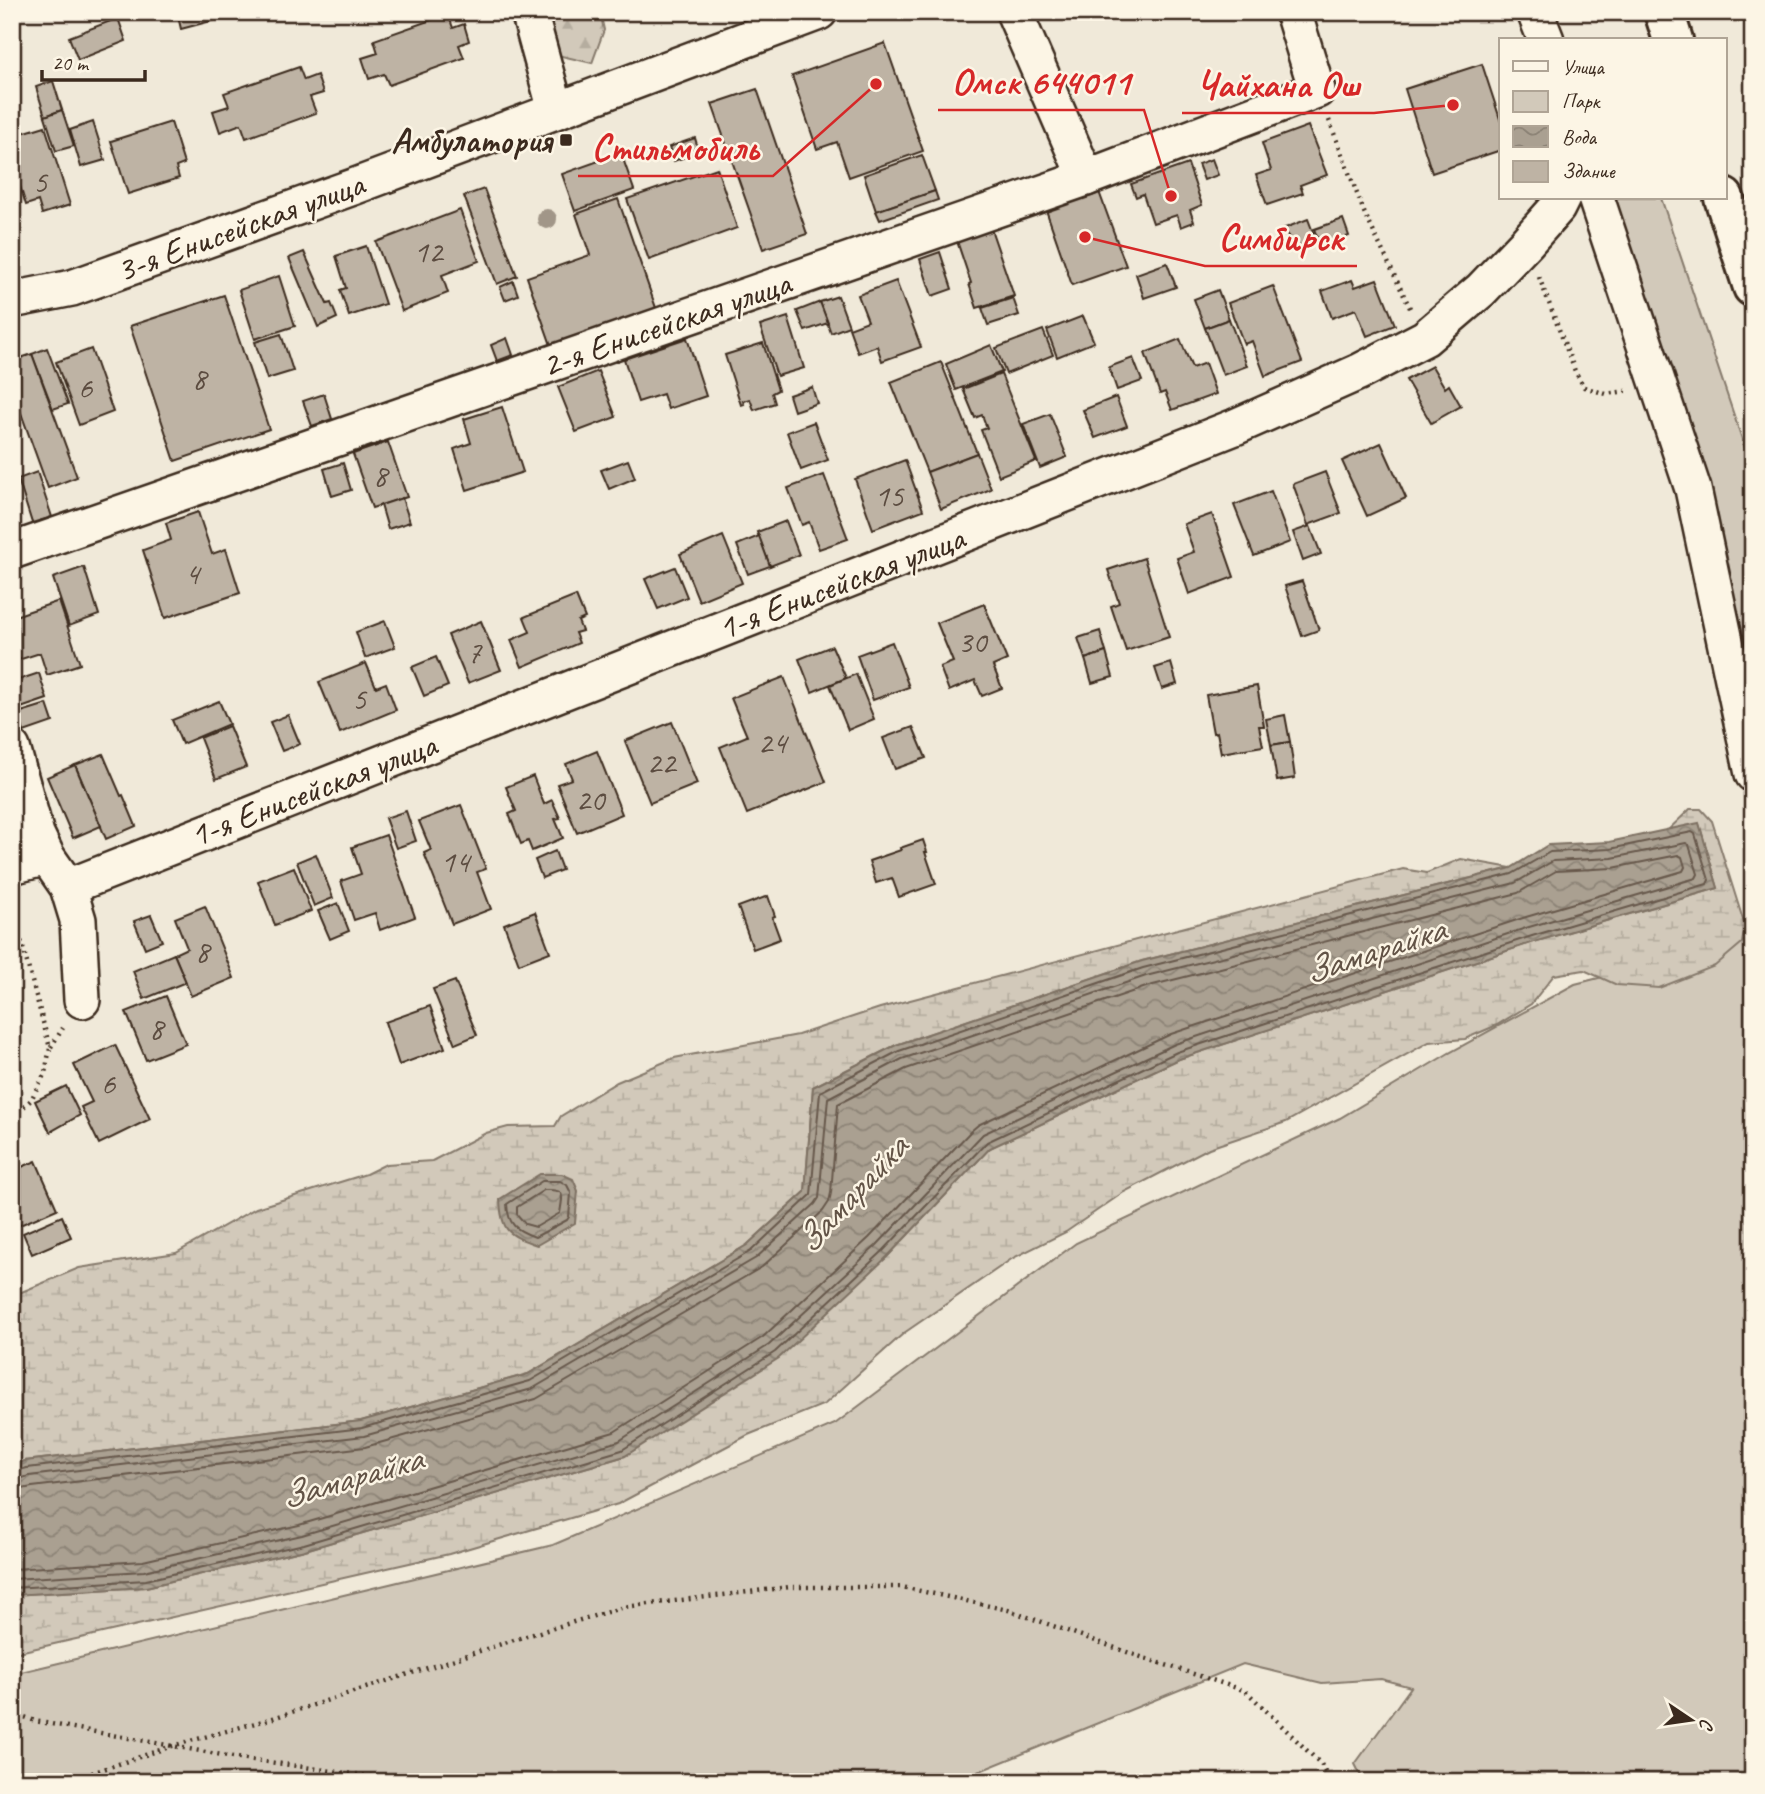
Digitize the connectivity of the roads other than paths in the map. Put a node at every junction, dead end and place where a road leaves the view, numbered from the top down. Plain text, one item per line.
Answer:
1 (529, 12) edge
2 (819, 12) edge
3 (1014, 12) edge
4 (1293, 12) edge
5 (1535, 12) edge
6 (1664, 12) edge
7 (1545, 38) edge
8 (1672, 38) edge
9 (558, 110) junction
10 (1086, 178) junction
11 (1561, 200) edge
12 (1597, 200) edge
13 (1725, 200) edge
14 (1753, 287) edge
15 (12, 300) edge
16 (12, 551) edge
17 (12, 748) edge
18 (1753, 774) edge
19 (47, 857) junction
20 (12, 866) edge
21 (68, 887) junction
22 (82, 1000) dead end

1 - 9 street
2 - 9 street, 3-я Енисейская улица
3 - 10 street
4 - 10 street, 2-я Енисейская улица
5 - 7 street
6 - 8 main road
9 - 15 street, 3-я Енисейская улица
10 - 16 street, 2-я Енисейская улица
11 - 21 street, 1-я Енисейская улица
12 - 18 street
13 - 14 main road
17 - 19 street
19 - 20 street
19 - 21 street
21 - 22 street

